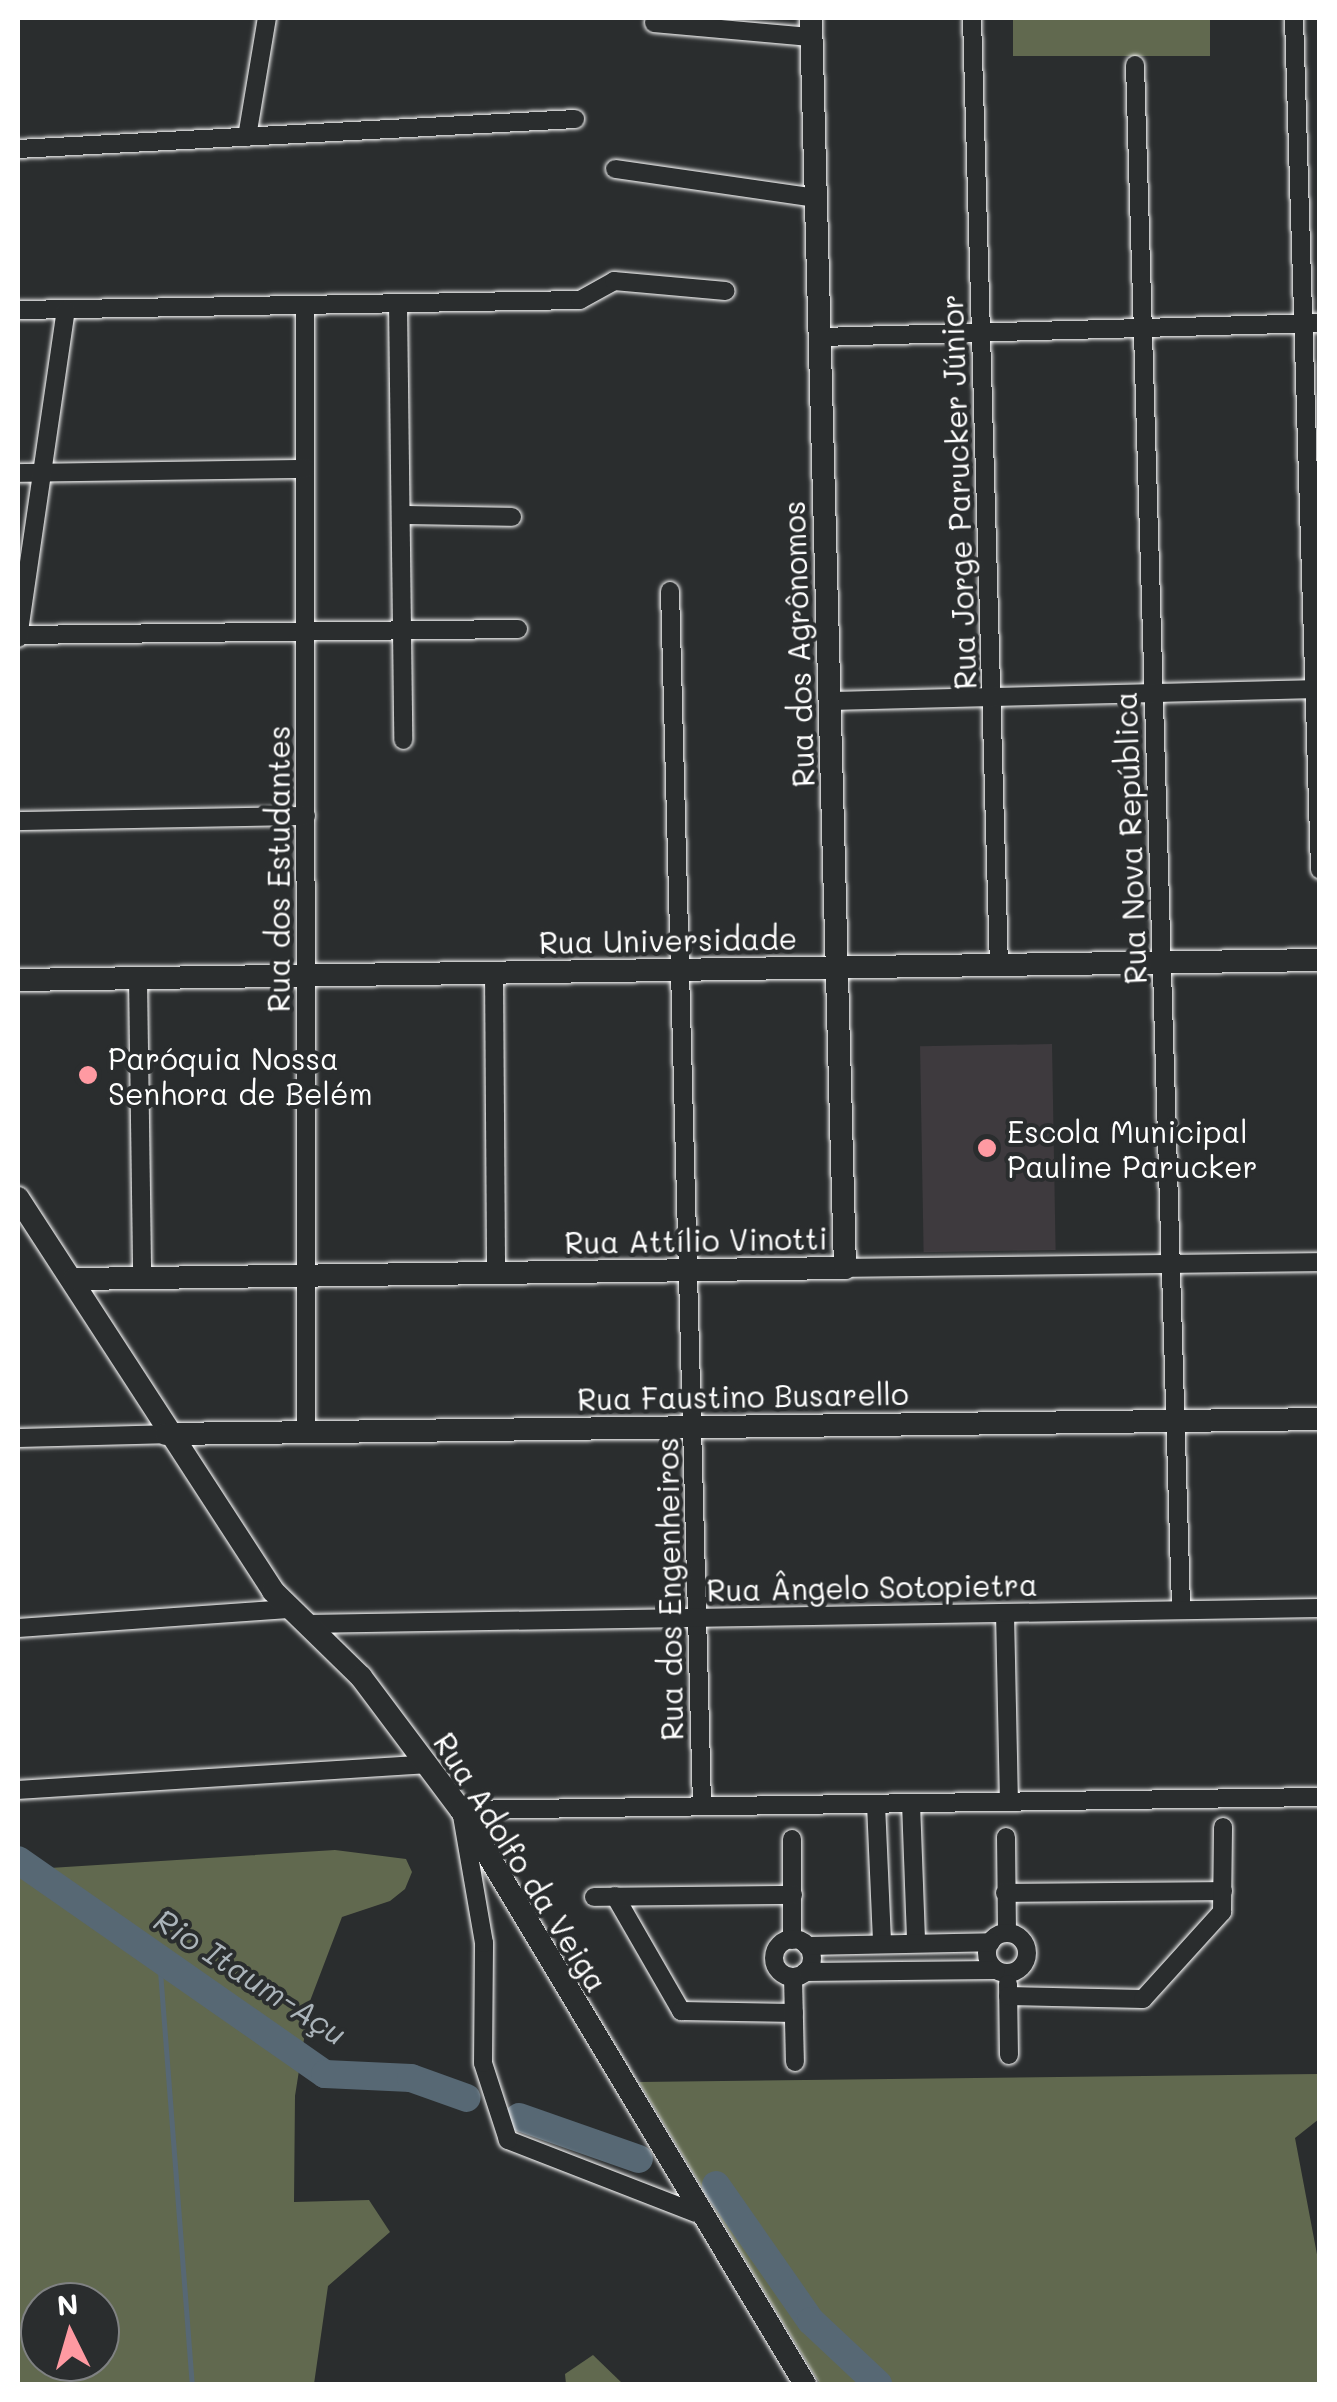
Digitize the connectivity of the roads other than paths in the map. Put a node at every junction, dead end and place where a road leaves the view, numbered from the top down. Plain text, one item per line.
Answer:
1 (245, 18) edge
2 (972, 18) edge
3 (1294, 18) edge
4 (266, 23) edge
5 (654, 23) dead end
6 (811, 27) edge
7 (1135, 65) dead end
8 (575, 120) dead end
9 (248, 137) junction
10 (18, 150) edge
11 (615, 168) dead end
12 (816, 198) junction
13 (726, 290) dead end
14 (398, 303) junction
15 (305, 305) junction
16 (66, 309) junction
17 (18, 310) edge
18 (1311, 324) edge
19 (1142, 328) junction
20 (981, 332) junction
21 (820, 336) junction
22 (306, 469) junction
23 (42, 472) junction
24 (18, 473) edge
25 (401, 514) junction
26 (512, 518) dead end
27 (670, 591) dead end
28 (518, 629) dead end
29 (402, 630) junction
30 (306, 632) junction
31 (18, 636) edge
32 (1317, 690) edge
33 (1154, 694) junction
34 (992, 697) junction
35 (830, 701) junction
36 (404, 740) dead end
37 (306, 816) junction
38 (18, 821) edge
39 (1320, 870) edge
40 (1320, 960) edge
41 (1161, 963) junction
42 (999, 965) junction
43 (837, 968) junction
44 (680, 970) junction
45 (494, 973) junction
46 (306, 976) junction
47 (138, 978) junction
48 (18, 980) edge
49 (18, 1198) edge
50 (1320, 1262) edge
51 (1170, 1264) junction
52 (845, 1268) junction
53 (688, 1271) junction
54 (496, 1273) junction
55 (306, 1276) junction
56 (142, 1278) junction
57 (74, 1279) junction
58 (1320, 1419) edge
59 (1175, 1421) junction
60 (692, 1427) junction
61 (306, 1432) junction
62 (166, 1434) junction
63 (18, 1438) edge
64 (1320, 1608) edge
65 (1181, 1610) junction
66 (1005, 1613) junction
67 (296, 1616) junction
68 (697, 1618) junction
69 (18, 1628) edge
70 (428, 1764) junction
71 (18, 1790) edge
72 (1320, 1797) edge
73 (1009, 1802) junction
74 (911, 1803) junction
75 (876, 1804) junction
76 (702, 1806) junction
77 (460, 1810) junction
78 (1223, 1827) dead end
79 (1006, 1837) dead end
80 (792, 1839) dead end
81 (1223, 1891) junction
82 (1006, 1893) junction
83 (792, 1895) junction
84 (594, 1896) dead end
85 (615, 1896) junction
86 (999, 1937) junction
87 (916, 1942) junction
88 (799, 1943) junction
89 (882, 1943) junction
90 (1002, 1972) junction
91 (799, 1975) junction
92 (1008, 1996) junction
93 (794, 2013) junction
94 (1009, 2055) dead end
95 (795, 2062) dead end
96 (696, 2213) junction
97 (805, 2384) edge

1 - 4 street
2 - 20 street, Rua Jorge Parucker Júnior
3 - 18 street
4 - 9 street
5 - 6 street
6 - 12 street, Rua dos Agrônomos
7 - 19 street, Rua Nova República
8 - 9 street
9 - 10 street
11 - 12 street
12 - 21 street, Rua dos Agrônomos
13 - 14 street
14 - 15 street
14 - 25 street
15 - 16 street
15 - 22 street, Rua dos Estudantes
16 - 17 street
16 - 23 street
18 - 19 street
18 - 32 street
19 - 20 street
19 - 33 street, Rua Nova República
20 - 21 street
20 - 34 street, Rua Jorge Parucker Júnior
21 - 35 street, Rua dos Agrônomos
22 - 23 street
22 - 30 street, Rua dos Estudantes
23 - 24 street
23 - 31 street
25 - 26 street
25 - 29 street
27 - 44 street, Rua dos Engenheiros
28 - 29 street
29 - 30 street
29 - 36 street
30 - 31 street
30 - 37 street, Rua dos Estudantes
32 - 33 street
32 - 39 street
33 - 34 street
33 - 41 street, Rua Nova República
34 - 35 street
34 - 42 street, Rua Jorge Parucker Júnior
35 - 43 street, Rua dos Agrônomos
37 - 38 street
37 - 46 street, Rua dos Estudantes
40 - 41 street, Rua Universidade
41 - 42 street, Rua Universidade
41 - 51 street, Rua Nova República
42 - 43 street, Rua Universidade
43 - 44 street, Rua Universidade
43 - 52 street, Rua dos Agrônomos
44 - 45 street, Rua Universidade
44 - 53 street, Rua dos Engenheiros
45 - 46 street, Rua Universidade
45 - 54 street
46 - 47 street, Rua Universidade
46 - 55 street, Rua dos Estudantes
47 - 48 street, Rua Universidade
47 - 56 street
49 - 57 street, Rua Adolfo da Veiga
50 - 51 street, Rua Attílio Vinotti
51 - 52 street, Rua Attílio Vinotti
51 - 59 street, Rua Nova República
52 - 53 street, Rua Attílio Vinotti
53 - 54 street, Rua Attílio Vinotti
53 - 60 street, Rua dos Engenheiros
54 - 55 street, Rua Attílio Vinotti
55 - 56 street, Rua Attílio Vinotti
55 - 61 street, Rua dos Estudantes
56 - 57 street, Rua Attílio Vinotti
57 - 62 street, Rua Adolfo da Veiga
58 - 59 street, Rua Faustino Busarello
59 - 60 street, Rua Faustino Busarello
59 - 65 street, Rua Nova República
60 - 61 street, Rua Faustino Busarello
60 - 68 street, Rua dos Engenheiros
61 - 62 street, Rua Faustino Busarello
62 - 63 street
62 - 67 street, Rua Adolfo da Veiga
64 - 65 street, Rua Ângelo Sotopietra
65 - 66 street, Rua Ângelo Sotopietra
66 - 68 street, Rua Ângelo Sotopietra
66 - 73 street
67 - 68 street, Rua Ângelo Sotopietra
67 - 69 street, Rua Ângelo Sotopietra
67 - 70 street, Rua Adolfo da Veiga
68 - 76 street, Rua dos Engenheiros
70 - 71 street
70 - 77 street, Rua Adolfo da Veiga
72 - 73 street
73 - 74 street
74 - 75 street
74 - 87 street
75 - 76 street
75 - 89 street
76 - 77 street
77 - 96 street, Rua Adolfo da Veiga
77 - 96 street
78 - 81 street
79 - 82 street
80 - 83 street
81 - 82 street
81 - 92 street
82 - 86 street
83 - 85 street
83 - 88 street
84 - 85 street
85 - 93 street
86 - 87 street
86 - 90 street
86 - 90 street
87 - 89 street
88 - 89 street
88 - 91 street
88 - 91 street
90 - 91 street
90 - 92 street
91 - 93 street
92 - 94 street
93 - 95 street
96 - 97 street, Rua Adolfo da Veiga

